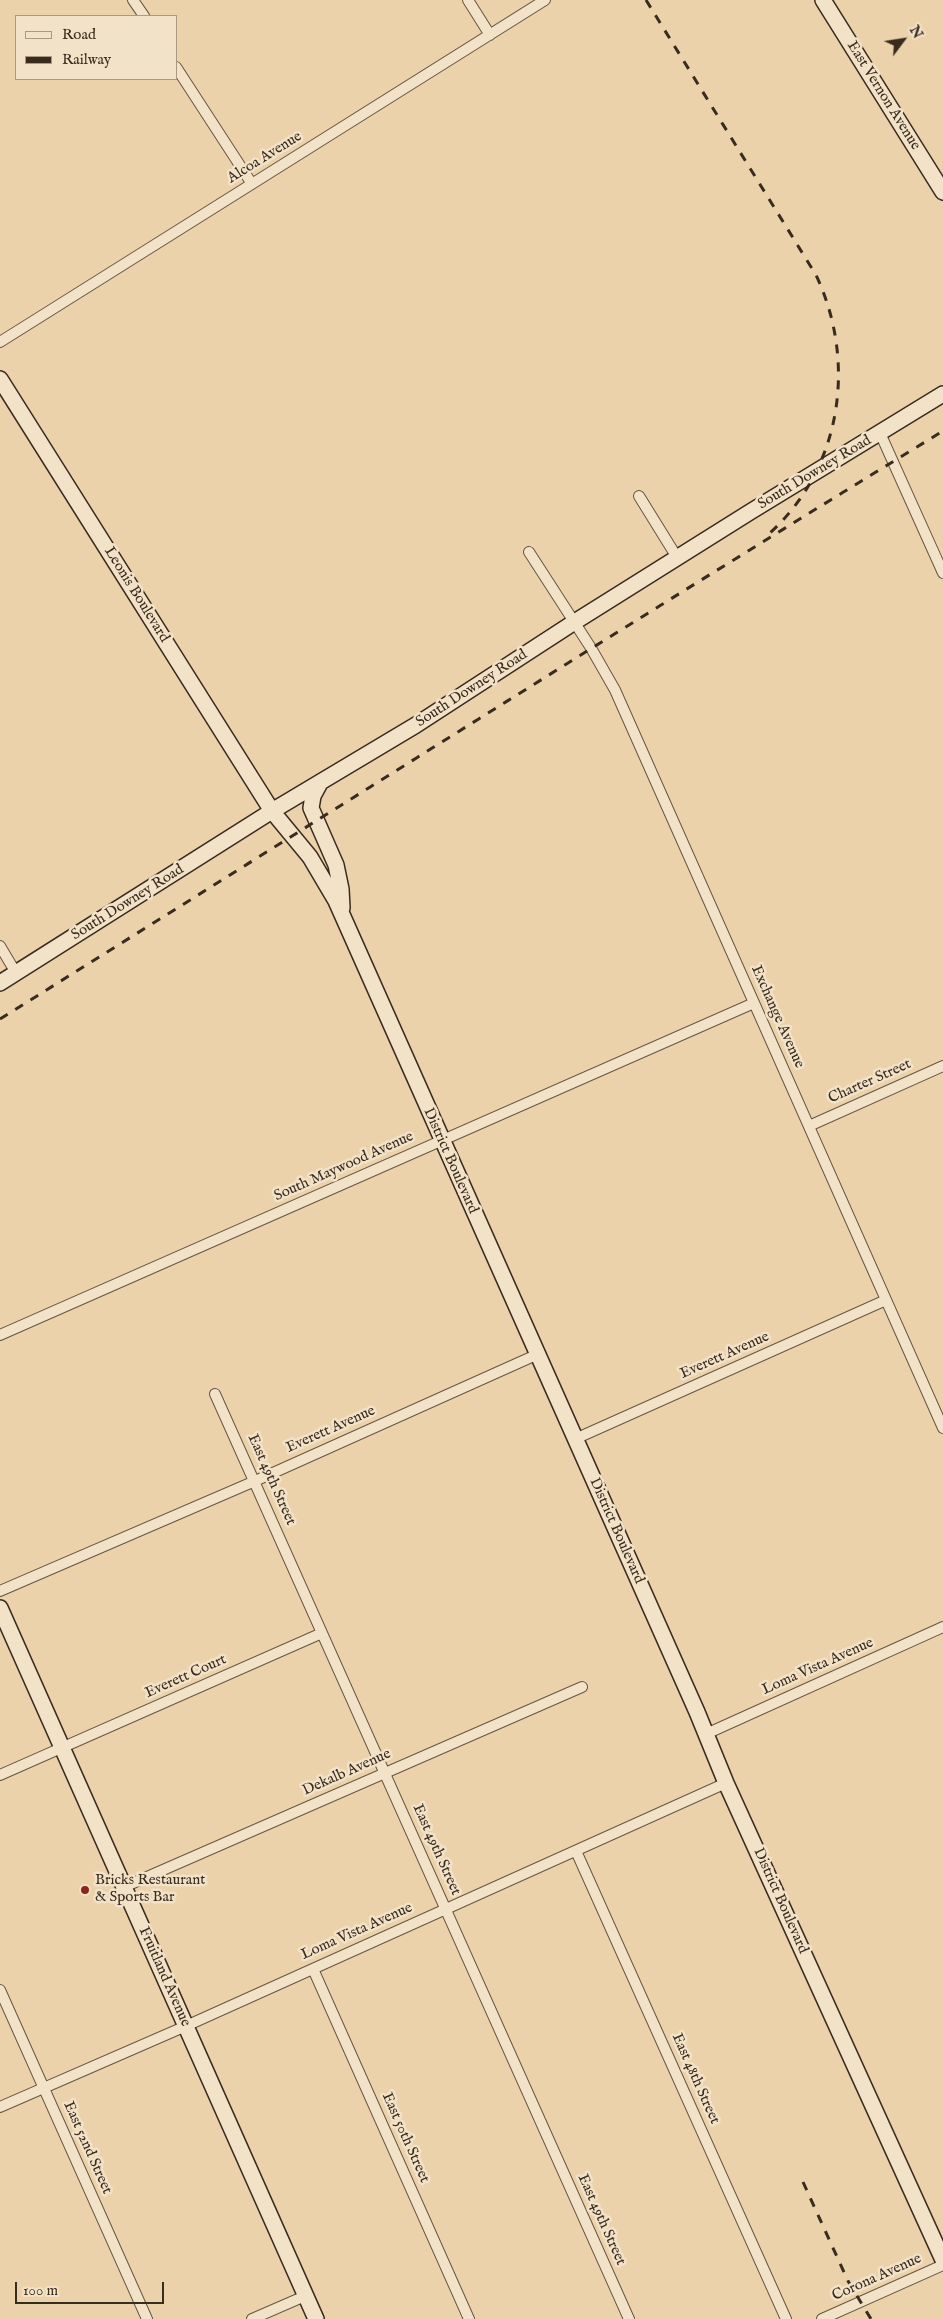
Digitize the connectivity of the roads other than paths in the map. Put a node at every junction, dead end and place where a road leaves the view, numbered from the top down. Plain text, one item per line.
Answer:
1 (133, 0) edge
2 (468, 0) edge
3 (545, 0) edge
4 (823, 0) edge
5 (143, 15) edge
6 (490, 35) junction
7 (178, 70) edge
8 (252, 184) junction
9 (943, 192) edge
10 (0, 342) edge
11 (0, 379) edge
12 (943, 394) edge
13 (880, 433) junction
14 (639, 496) dead end
15 (529, 552) dead end
16 (939, 552) edge
17 (678, 559) junction
18 (943, 574) edge
19 (573, 623) junction
20 (320, 783) junction
21 (272, 811) junction
22 (342, 914) junction
23 (0, 946) edge
24 (16, 972) junction
25 (0, 983) edge
26 (754, 1003) junction
27 (943, 1066) edge
28 (809, 1126) junction
29 (441, 1140) junction
30 (886, 1300) junction
31 (0, 1335) edge
32 (536, 1355) junction
33 (215, 1394) dead end
34 (943, 1428) edge
35 (575, 1439) junction
36 (254, 1481) junction
37 (0, 1591) edge
38 (0, 1608) edge
39 (943, 1627) edge
40 (322, 1633) junction
41 (582, 1687) dead end
42 (706, 1734) junction
43 (62, 1748) junction
44 (385, 1773) junction
45 (0, 1775) edge
46 (726, 1784) junction
47 (576, 1850) junction
48 (124, 1887) junction
49 (446, 1909) junction
50 (313, 1969) junction
51 (0, 1990) edge
52 (186, 2026) junction
53 (44, 2088) junction
54 (0, 2107) edge
55 (943, 2260) edge
56 (943, 2265) edge
57 (305, 2296) junction
58 (147, 2319) edge
59 (252, 2319) edge
60 (316, 2319) edge
61 (469, 2319) edge
62 (629, 2319) edge
63 (786, 2319) edge
64 (822, 2319) edge

1 - 5 street
2 - 6 street
3 - 6 street, Alcoa Avenue
4 - 9 main road, East Vernon Avenue
6 - 8 street, Alcoa Avenue
7 - 8 street
8 - 10 street, Alcoa Avenue
11 - 21 main road, Leonis Boulevard
12 - 13 main road, South Downey Road
13 - 16 street
13 - 17 main road, South Downey Road
14 - 17 street
15 - 19 street, Exchange Avenue
16 - 18 street
17 - 19 main road, South Downey Road
19 - 20 main road, South Downey Road
19 - 26 street, Exchange Avenue
20 - 21 main road, South Downey Road
20 - 22 main road
21 - 22 main road, District Boulevard
21 - 24 main road, South Downey Road
22 - 29 main road, District Boulevard
23 - 24 street
24 - 25 main road, South Downey Road
26 - 28 street, Exchange Avenue
26 - 29 street, South Maywood Avenue
27 - 28 street, Charter Street
28 - 30 street, Exchange Avenue
29 - 31 street, South Maywood Avenue
29 - 32 main road, District Boulevard
30 - 34 street, Exchange Avenue
30 - 35 street, Everett Avenue
32 - 35 main road, District Boulevard
32 - 36 street, Everett Avenue
33 - 36 street, East 49th Street
35 - 42 main road, District Boulevard
36 - 37 street, Everett Avenue
36 - 40 street, East 49th Street
38 - 43 main road, Fruitland Avenue
39 - 42 street, Loma Vista Avenue
40 - 43 street, Everett Court
40 - 44 street, East 49th Street
41 - 44 street, Dekalb Avenue
42 - 46 main road, District Boulevard
43 - 45 street
43 - 48 main road, Fruitland Avenue
44 - 48 street, Dekalb Avenue
44 - 49 street, East 49th Street
46 - 47 street, Loma Vista Avenue
46 - 55 main road, District Boulevard
47 - 49 street, Loma Vista Avenue
47 - 63 street, East 48th Street
48 - 52 main road, Fruitland Avenue
49 - 50 street, Loma Vista Avenue
49 - 62 street, East 49th Street
50 - 52 street, Loma Vista Avenue
50 - 61 street, East 50th Street
51 - 53 street, East 52nd Street
52 - 53 street, Loma Vista Avenue
52 - 57 main road, Fruitland Avenue
53 - 54 street, Loma Vista Avenue
53 - 58 street, East 52nd Street
56 - 64 street, Corona Avenue
57 - 59 street
57 - 60 main road, Fruitland Avenue

